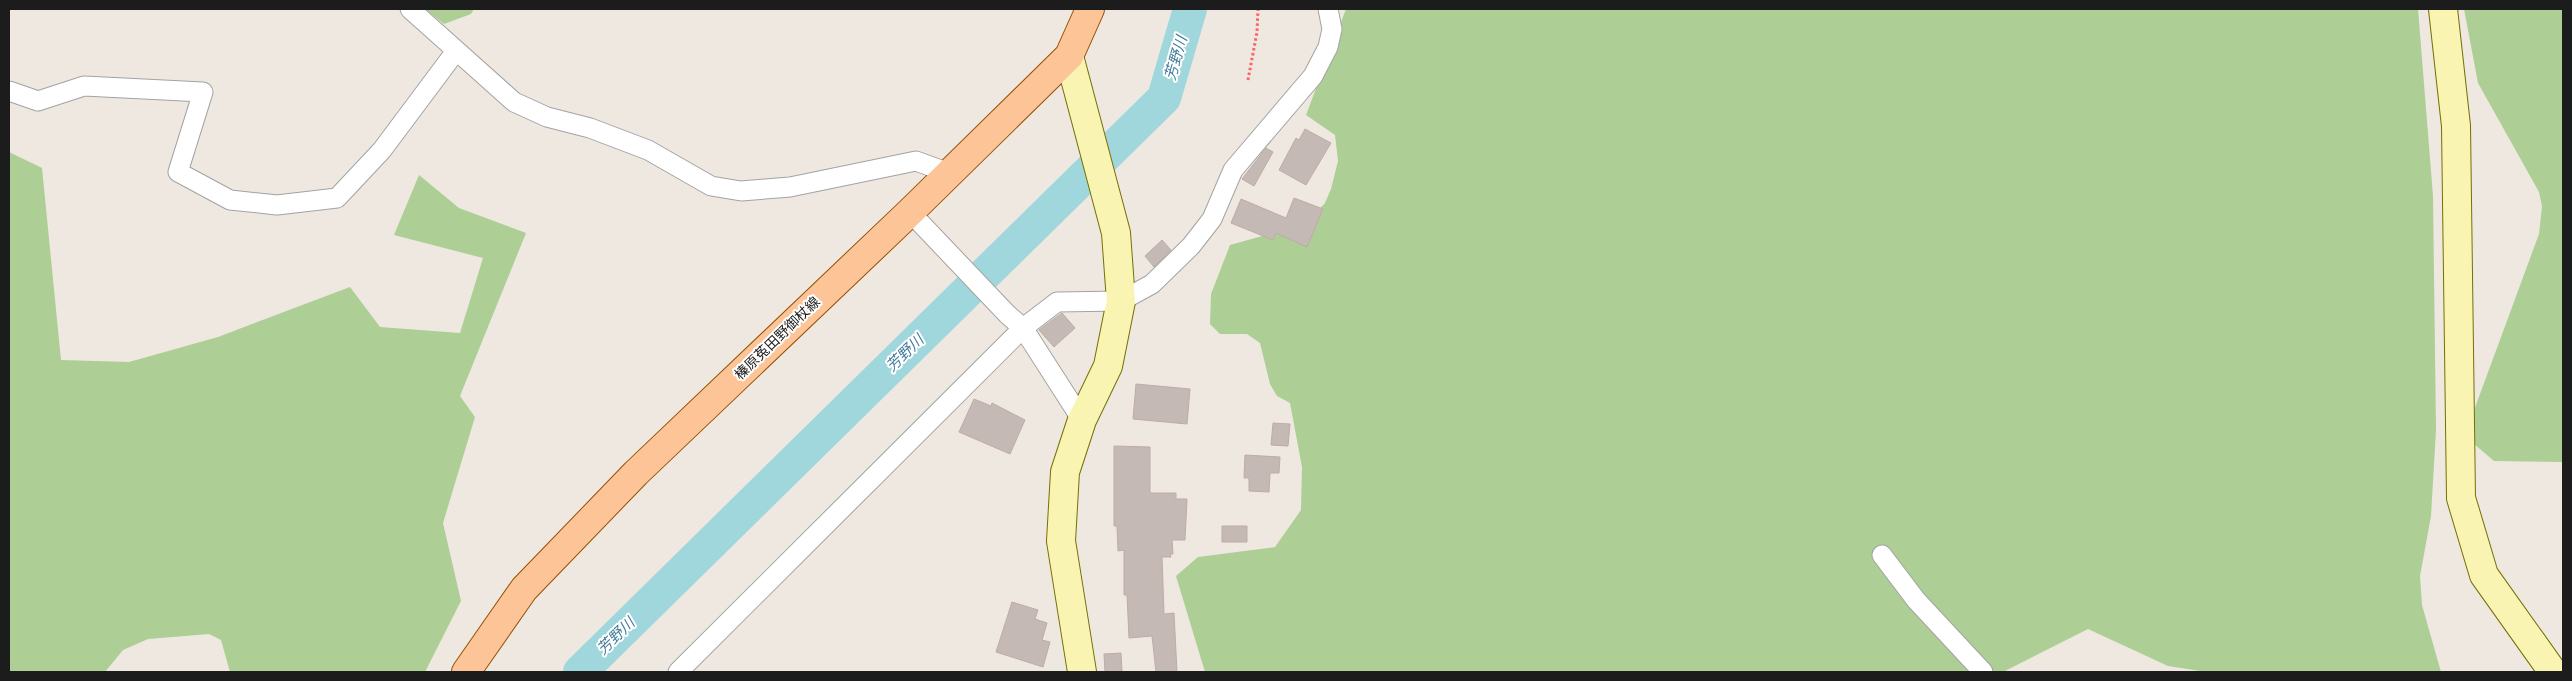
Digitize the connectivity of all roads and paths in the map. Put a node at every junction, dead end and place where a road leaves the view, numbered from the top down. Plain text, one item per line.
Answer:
1 (410, 9) edge
2 (1090, 9) edge
3 (1258, 9) edge
4 (1328, 9) edge
5 (2443, 9) edge
6 (456, 51) junction
7 (1070, 63) junction
8 (1248, 80) dead end
9 (9, 91) edge
10 (949, 173) junction
11 (915, 217) junction
12 (1121, 301) junction
13 (1023, 328) junction
14 (1082, 420) junction
15 (1882, 555) dead end
16 (466, 672) edge
17 (678, 672) edge
18 (1082, 672) edge
19 (1983, 672) edge
20 (2553, 672) edge

1 - 6 street
2 - 7 main road, 榛原菟田野御杖線
3 - 8 path
4 - 12 street
5 - 20 street
6 - 9 street
6 - 10 street
7 - 10 main road, 榛原菟田野御杖線
7 - 12 street
10 - 11 main road, 榛原菟田野御杖線
11 - 13 street
11 - 16 main road, 榛原菟田野御杖線
12 - 13 street
12 - 14 street
13 - 14 street
13 - 17 street
14 - 18 street
15 - 19 street

